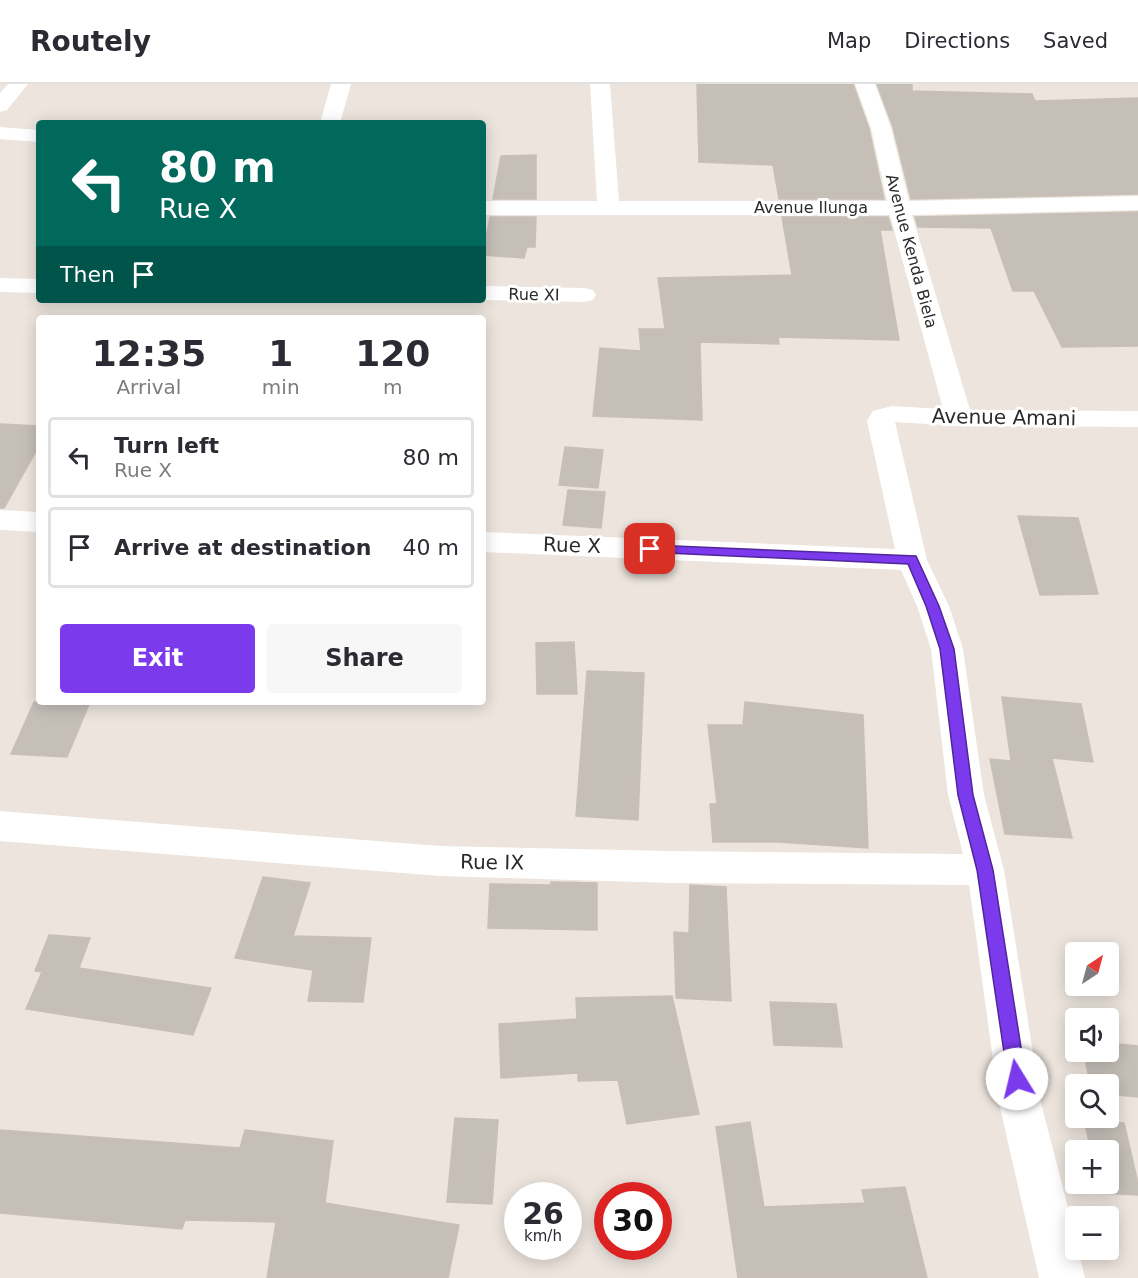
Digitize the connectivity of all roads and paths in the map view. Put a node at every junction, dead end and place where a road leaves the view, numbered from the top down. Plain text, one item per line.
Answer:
1 (18, 84) edge
2 (341, 84) edge
3 (600, 84) edge
4 (865, 84) edge
5 (0, 106) edge
6 (331, 120) edge
7 (0, 133) edge
8 (36, 136) edge
9 (1138, 203) edge
10 (899, 207) junction
11 (486, 208) edge
12 (608, 208) junction
13 (0, 285) edge
14 (36, 286) edge
15 (486, 293) edge
16 (584, 295) dead end
17 (959, 418) junction
18 (1138, 419) edge
19 (0, 519) edge
20 (36, 522) edge
21 (486, 542) edge
22 (912, 560) junction
23 (0, 826) edge
24 (985, 870) junction
25 (1062, 1278) edge

1 - 5 street
2 - 6 street
3 - 12 street
4 - 10 street, Avenue Kenda Biela
7 - 8 street
9 - 10 street, Avenue Ilunga
10 - 12 street, Avenue Ilunga
10 - 17 street, Avenue Kenda Biela
11 - 12 street, Avenue Ilunga
13 - 14 street
15 - 16 street, Rue XI
17 - 18 street, Avenue Amani
17 - 22 street, Avenue Amani
19 - 20 street
21 - 22 street, Rue X
22 - 24 street
23 - 24 street, Rue IX
24 - 25 street

